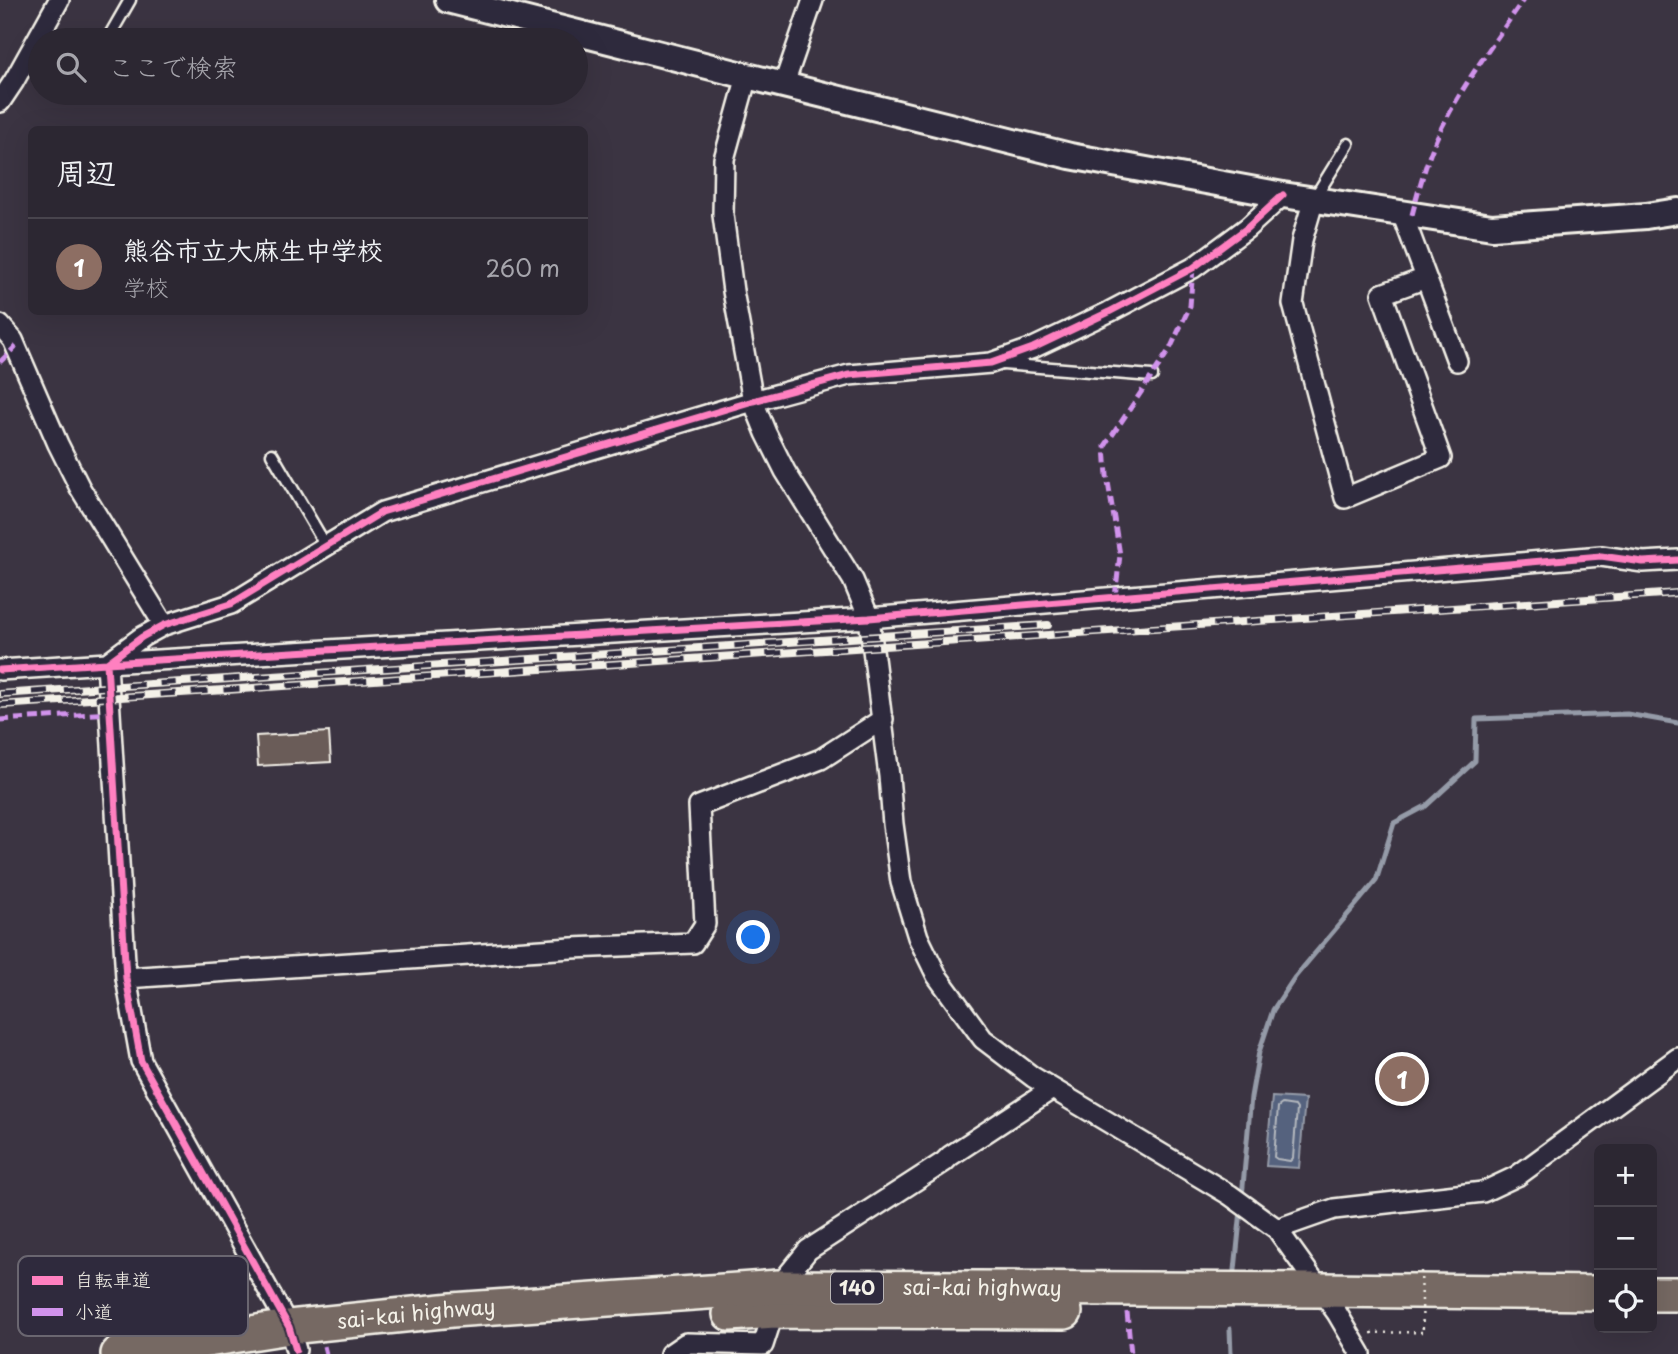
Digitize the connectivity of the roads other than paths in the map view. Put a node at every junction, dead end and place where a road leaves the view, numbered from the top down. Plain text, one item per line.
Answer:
1 (59, 0) edge
2 (130, 0) edge
3 (449, 0) edge
4 (813, 0) edge
5 (43, 28) edge
6 (114, 28) edge
7 (559, 28) edge
8 (588, 35) edge
9 (28, 56) edge
10 (747, 76) junction
11 (784, 84) junction
12 (0, 102) edge
13 (1348, 144) dead end
14 (1283, 195) junction
15 (1314, 200) junction
16 (1678, 211) edge
17 (1402, 213) junction
18 (1426, 278) junction
19 (0, 325) edge
20 (1457, 361) dead end
21 (991, 363) junction
22 (1152, 376) dead end
23 (752, 401) junction
24 (272, 454) dead end
25 (326, 546) junction
26 (1678, 560) edge
27 (869, 618) junction
28 (164, 625) junction
29 (107, 663) junction
30 (0, 670) edge
31 (883, 719) junction
32 (126, 978) junction
33 (1678, 1058) edge
34 (1052, 1089) junction
35 (1277, 1229) junction
36 (240, 1256) edge
37 (248, 1273) edge
38 (1594, 1293) edge
39 (1657, 1294) edge
40 (1678, 1294) edge
41 (776, 1299) junction
42 (1340, 1312) junction
43 (1594, 1316) edge
44 (1657, 1317) edge
45 (1678, 1317) edge
46 (284, 1344) edge
47 (118, 1354) edge
48 (670, 1354) edge
49 (1361, 1354) edge

1 - 5 street
2 - 6 lane
3 - 7 street
4 - 11 street
8 - 10 street
9 - 12 street
10 - 11 street
10 - 23 street
11 - 14 street
13 - 15 lane
14 - 15 street
14 - 21 street
15 - 17 street
15 - 18 street
16 - 17 street
17 - 18 street
18 - 20 street
19 - 28 street
21 - 22 lane
21 - 23 street
23 - 25 street
23 - 27 street
24 - 25 lane
25 - 28 street
26 - 27 street
27 - 29 street
27 - 31 street
28 - 29 street
29 - 30 street
29 - 32 street
31 - 32 street
31 - 34 street
32 - 36 street
33 - 35 street
34 - 35 street
34 - 41 street
35 - 42 street
37 - 46 street
38 - 42 highway, sai-kai highway / 140
39 - 40 highway
41 - 42 highway, sai-kai highway / 140
41 - 46 highway, sai-kai highway / 140
41 - 48 street
42 - 43 highway, sai-kai highway / 140
42 - 49 street
44 - 45 highway
46 - 47 highway, sai-kai highway / 140

